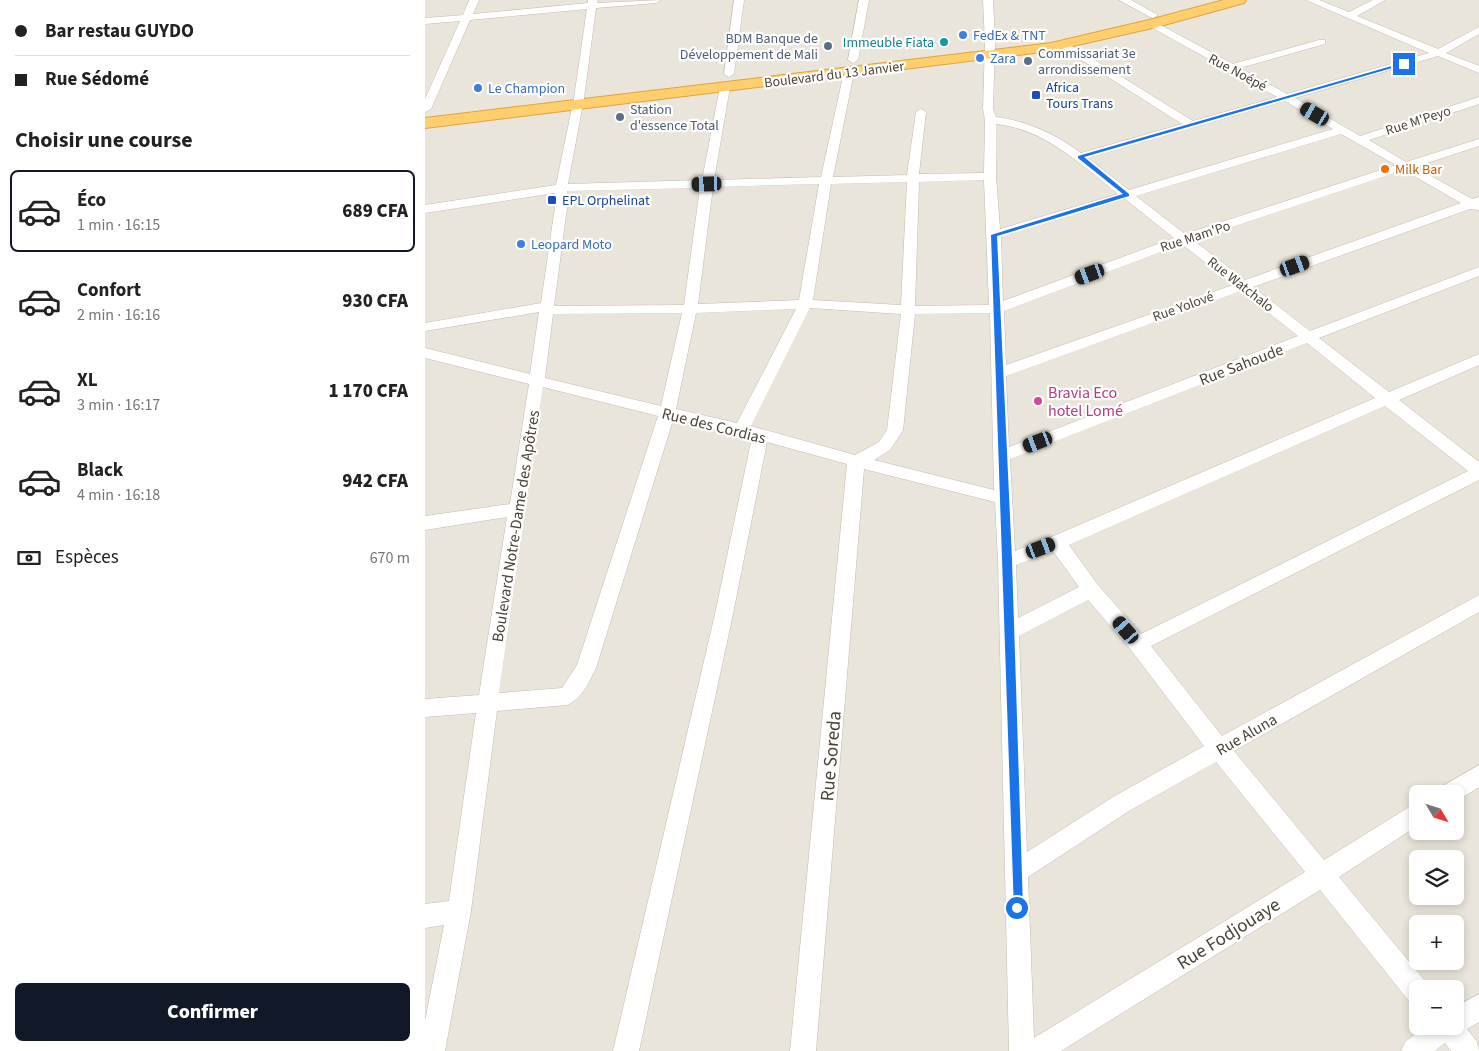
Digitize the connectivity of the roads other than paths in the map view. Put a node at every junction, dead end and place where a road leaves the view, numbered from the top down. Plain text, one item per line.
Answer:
1 (474, 0) edge
2 (656, 0) edge
3 (739, 0) edge
4 (864, 0) edge
5 (988, 0) edge
6 (1124, 0) edge
7 (1194, 0) edge
8 (1239, 0) edge
9 (1311, 0) edge
10 (1381, 0) edge
11 (593, 2) edge
12 (467, 16) junction
13 (1349, 16) junction
14 (1153, 20) junction
15 (425, 21) edge
16 (1479, 30) edge
17 (1323, 42) dead end
18 (1064, 45) junction
19 (990, 49) junction
20 (1439, 54) junction
21 (851, 66) junction
22 (1230, 68) junction
23 (1479, 70) edge
24 (727, 80) junction
25 (578, 98) junction
26 (1287, 98) junction
27 (1479, 100) edge
28 (921, 112) dead end
29 (425, 114) edge
30 (991, 120) junction
31 (1192, 125) junction
32 (1342, 130) junction
33 (1358, 140) junction
34 (1479, 142) edge
35 (1080, 157) junction
36 (1405, 167) junction
37 (990, 176) junction
38 (913, 178) junction
39 (826, 180) junction
40 (707, 184) junction
41 (561, 188) junction
42 (1127, 195) junction
43 (1476, 204) edge
44 (425, 208) edge
45 (994, 235) junction
46 (1183, 239) junction
47 (1479, 271) edge
48 (1242, 285) junction
49 (805, 304) junction
50 (547, 308) junction
51 (690, 309) junction
52 (996, 309) junction
53 (908, 310) junction
54 (425, 327) edge
55 (1311, 338) junction
56 (425, 352) edge
57 (1479, 359) edge
58 (1000, 373) junction
59 (537, 379) junction
60 (1387, 398) junction
61 (667, 414) junction
62 (751, 432) junction
63 (1002, 456) junction
64 (856, 461) junction
65 (1479, 472) edge
66 (1003, 498) junction
67 (517, 509) junction
68 (425, 523) edge
69 (1057, 542) junction
70 (1007, 560) junction
71 (1091, 590) junction
72 (1479, 603) edge
73 (1008, 632) junction
74 (1138, 644) junction
75 (488, 702) junction
76 (425, 708) edge
77 (1219, 749) junction
78 (1479, 775) edge
79 (1463, 785) edge
80 (1409, 819) edge
81 (1016, 872) junction
82 (1322, 875) junction
83 (459, 911) junction
84 (425, 916) edge
85 (1409, 981) edge
86 (1479, 1007) edge
87 (1464, 1016) edge
88 (1435, 1035) edge
89 (1454, 1035) edge
90 (432, 1051) edge
91 (626, 1051) edge
92 (803, 1051) edge
93 (1022, 1051) edge
94 (1037, 1051) edge
95 (1414, 1051) edge
96 (1467, 1051) edge

1 - 12 street
2 - 11 street
3 - 24 street
4 - 21 street
5 - 19 street
6 - 14 street, Rue Noépé
7 - 14 highway, Boulevard du 13 Janvier
8 - 14 highway, Boulevard du 13 Janvier
9 - 13 street
10 - 13 street
11 - 12 street
11 - 25 street, Boulevard Notre-Dame des Apôtres
12 - 15 street
12 - 29 street
13 - 20 street
14 - 18 highway, Boulevard du 13 Janvier
14 - 19 highway, Boulevard du 13 Janvier
14 - 22 street, Rue Noépé
16 - 20 street
17 - 22 street
18 - 19 highway, Boulevard du 13 Janvier
18 - 31 street
19 - 21 highway, Boulevard du 13 Janvier
19 - 30 street
20 - 23 street
20 - 26 street
21 - 24 highway, Boulevard du 13 Janvier
21 - 39 street
22 - 26 street, Rue Noépé
24 - 25 highway, Boulevard du 13 Janvier
24 - 40 street
25 - 29 highway, Boulevard du 13 Janvier
25 - 41 street, Boulevard Notre-Dame des Apôtres
26 - 31 street
26 - 32 street, Rue Noépé
27 - 33 street, Rue M'Peyo
28 - 38 street
30 - 35 street, Rue Watchalo
30 - 37 street
31 - 35 street
32 - 33 street, Rue Noépé
32 - 42 street
33 - 36 street, Rue Noépé
34 - 36 street, Rue Mam'Po
35 - 42 street, Rue Watchalo
36 - 43 street, Rue Noépé
36 - 46 street, Rue Mam'Po
37 - 38 street
37 - 45 street
38 - 39 street
38 - 53 street
39 - 40 street
39 - 49 street
40 - 41 street
40 - 51 street
41 - 44 street
41 - 50 street, Boulevard Notre-Dame des Apôtres
42 - 45 street
42 - 46 street, Rue Watchalo
43 - 48 street, Rue Yolové
45 - 52 street
46 - 48 street, Rue Watchalo
46 - 52 street, Rue Mam'Po
47 - 55 street, Rue Sahoude
48 - 55 street, Rue Watchalo
48 - 58 street, Rue Yolové
49 - 51 street, Rue Mam'Po
49 - 53 street, Rue Mam'Po
49 - 62 street
50 - 51 street, Rue Mam'Po
50 - 54 street, Rue Mam'Po
50 - 59 street, Boulevard Notre-Dame des Apôtres
51 - 61 street
52 - 53 street, Rue Mam'Po
52 - 58 street
53 - 64 street
55 - 60 street, Rue Watchalo
55 - 63 street, Rue Sahoude
56 - 59 street, Rue des Cordias
57 - 60 street
58 - 63 street
59 - 61 street, Rue des Cordias
59 - 67 street, Boulevard Notre-Dame des Apôtres
60 - 65 street, Rue Watchalo
60 - 69 street
61 - 62 street, Rue des Cordias
61 - 75 street
62 - 64 street, Rue des Cordias
62 - 91 street
63 - 66 street
64 - 66 street, Rue des Cordias
64 - 92 street, Rue Soreda
65 - 74 street
66 - 70 street
67 - 68 street
67 - 75 street, Boulevard Notre-Dame des Apôtres
69 - 70 street
69 - 71 street
70 - 73 street
71 - 73 street
71 - 74 street
72 - 77 street, Rue Aluna
73 - 81 street
74 - 77 street
75 - 76 street
75 - 83 street, Boulevard Notre-Dame des Apôtres
77 - 81 street, Rue Aluna
77 - 82 street
78 - 79 street
80 - 82 street, Rue Fodjouaye
81 - 93 street
82 - 85 street
82 - 94 street, Rue Fodjouaye
83 - 84 street
83 - 90 street, Boulevard Notre-Dame des Apôtres
86 - 87 street
88 - 95 street
89 - 96 street

